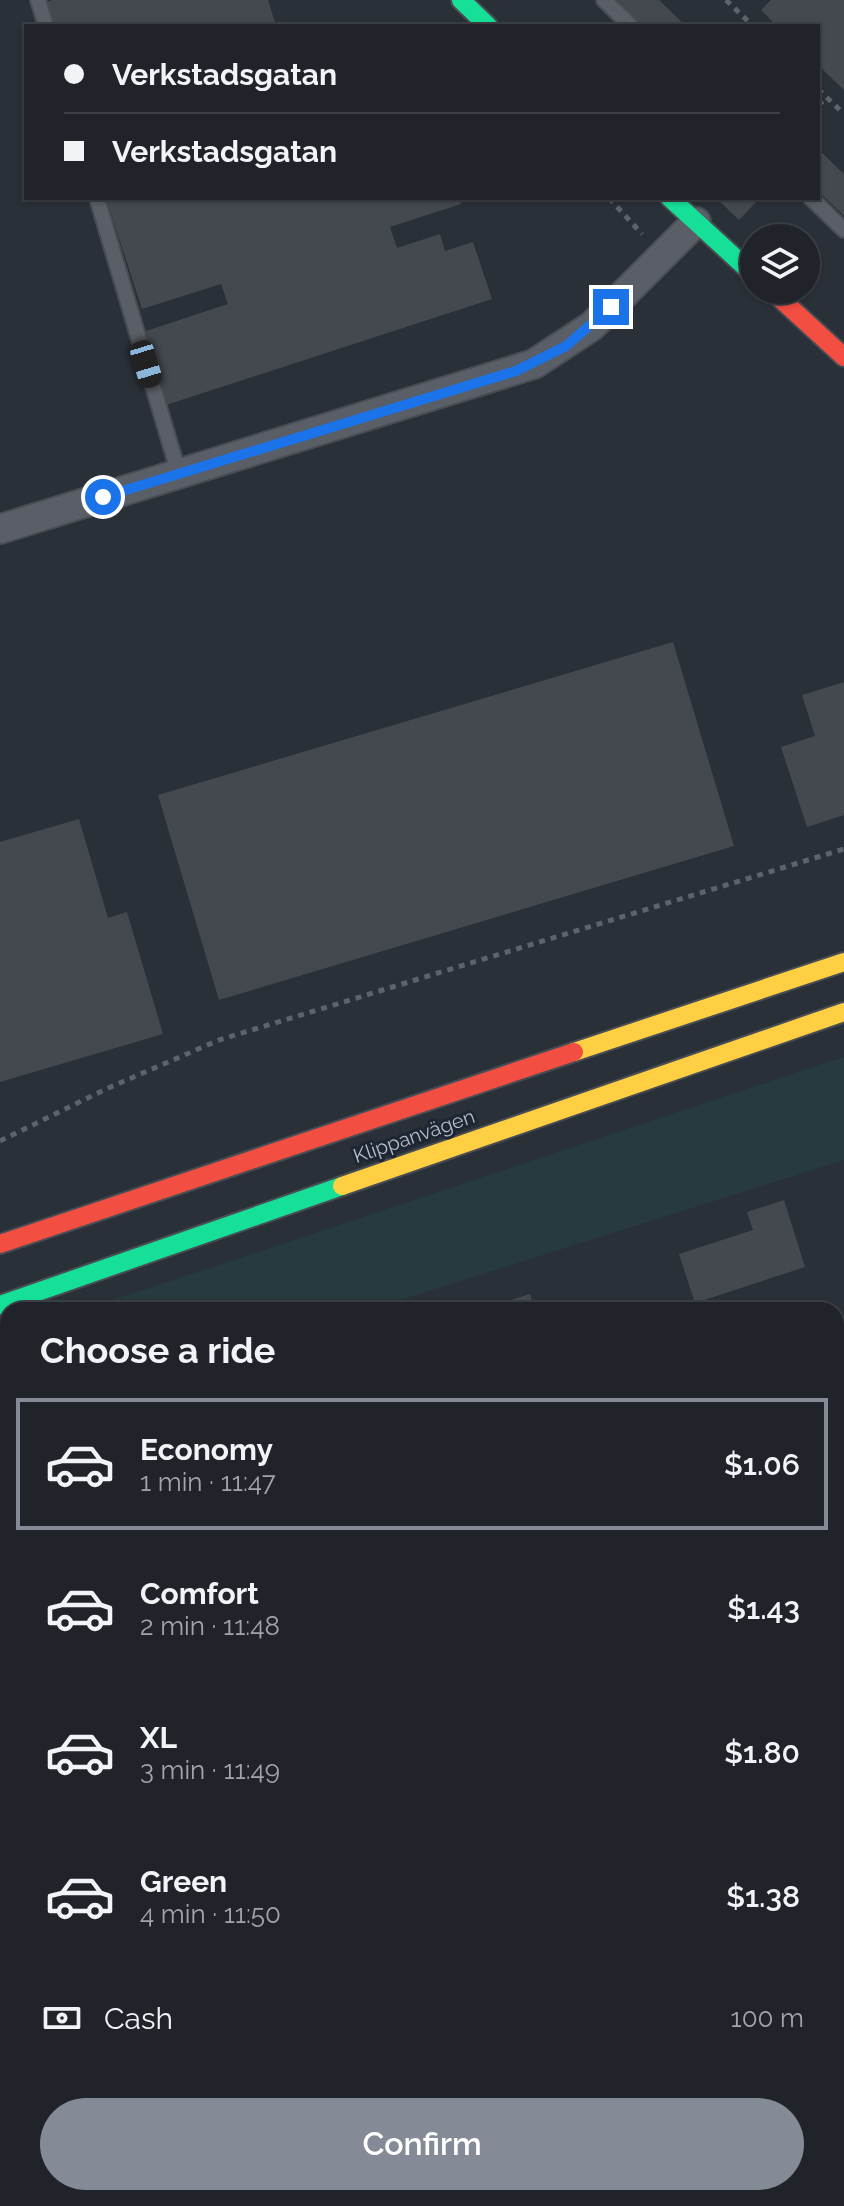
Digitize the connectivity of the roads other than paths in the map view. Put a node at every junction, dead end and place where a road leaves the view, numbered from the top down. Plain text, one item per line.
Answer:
1 (38, 0) edge
2 (461, 0) edge
3 (604, 0) edge
4 (45, 24) edge
5 (486, 24) edge
6 (629, 24) edge
7 (98, 200) edge
8 (672, 200) edge
9 (813, 200) edge
10 (696, 222) junction
11 (844, 230) edge
12 (740, 262) edge
13 (786, 304) edge
14 (844, 357) edge
15 (179, 474) junction
16 (0, 529) edge
17 (844, 962) edge
18 (844, 1012) edge
19 (0, 1244) edge
20 (9, 1302) edge

1 - 4 lane
2 - 5 main road
3 - 6 lane
7 - 15 lane
8 - 10 main road
9 - 11 lane
10 - 12 main road
10 - 15 street
13 - 14 main road
15 - 16 street
17 - 19 main road, Klippanvägen
18 - 20 main road, Klippanvägen

